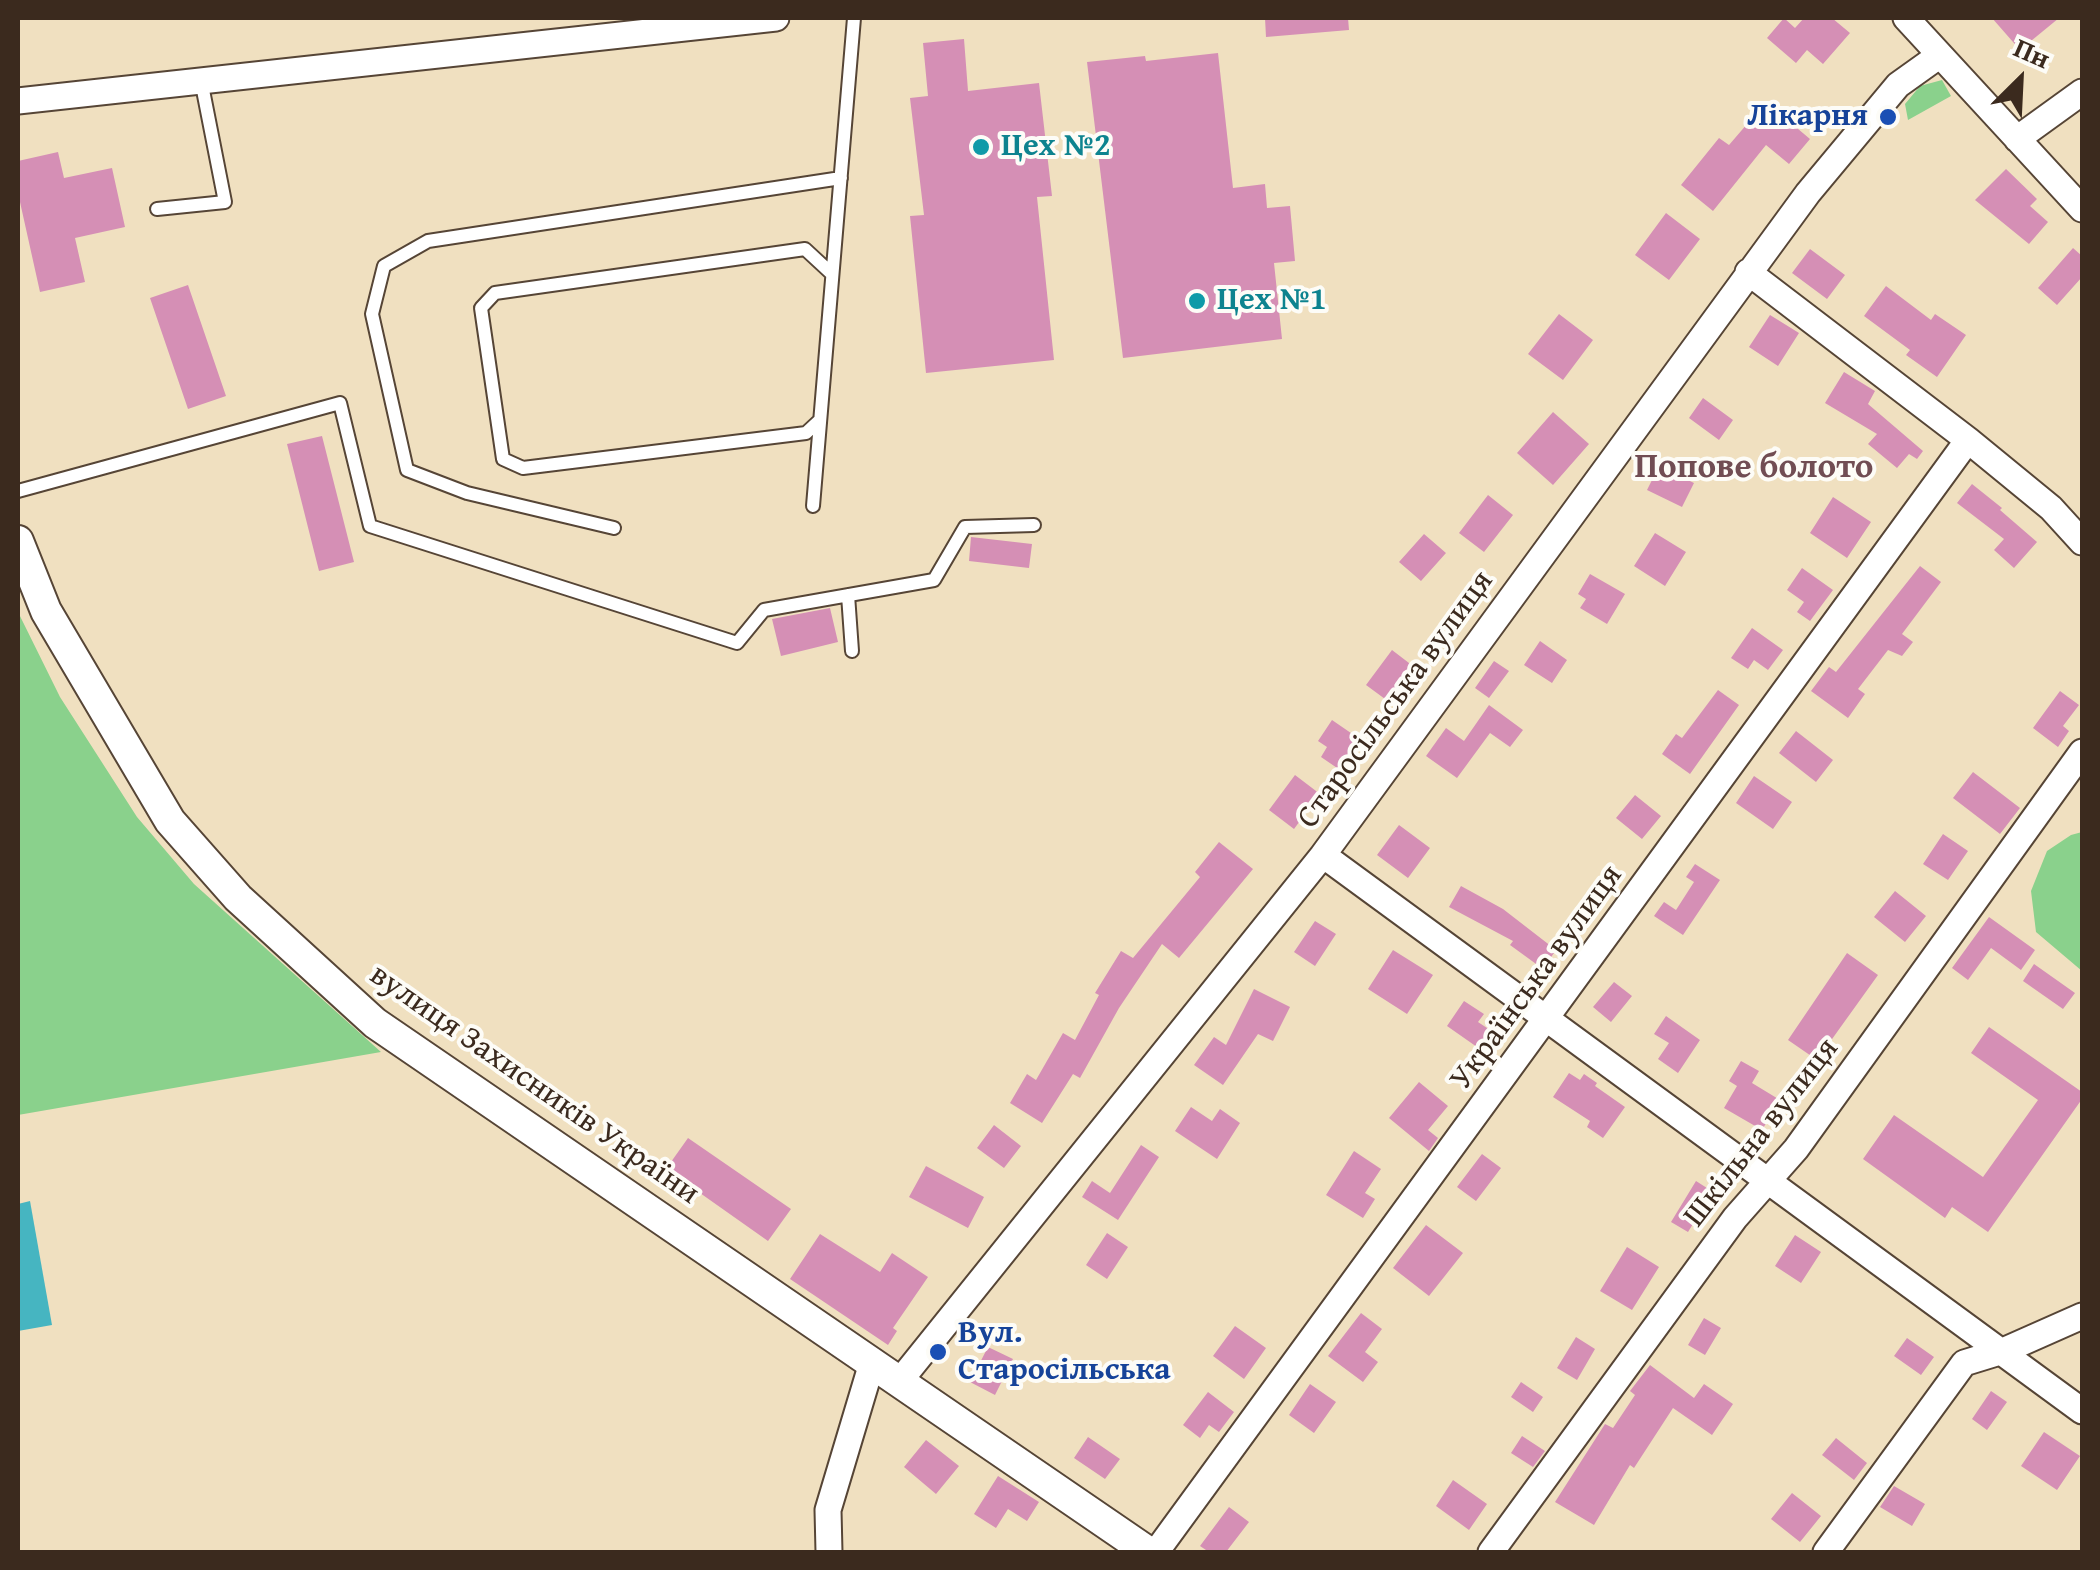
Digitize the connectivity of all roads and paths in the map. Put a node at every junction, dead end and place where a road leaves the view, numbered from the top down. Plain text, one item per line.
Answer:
1 (776, 18) edge
2 (854, 18) edge
3 (1906, 18) edge
4 (611, 27) edge
5 (1940, 55) junction
6 (201, 80) junction
7 (2082, 92) edge
8 (18, 101) edge
9 (2018, 138) junction
10 (840, 178) junction
11 (157, 209) dead end
12 (2082, 209) edge
13 (1748, 272) junction
14 (832, 274) junction
15 (820, 420) junction
16 (1968, 440) junction
17 (18, 490) edge
18 (812, 506) dead end
19 (1034, 525) dead end
20 (614, 528) dead end
21 (18, 542) edge
22 (2082, 542) edge
23 (848, 595) junction
24 (852, 652) dead end
25 (2082, 752) edge
26 (1323, 855) junction
27 (1547, 1020) junction
28 (1769, 1182) junction
29 (2082, 1316) edge
30 (2003, 1351) junction
31 (872, 1364) junction
32 (899, 1382) junction
33 (2082, 1411) edge
34 (829, 1552) edge
35 (1148, 1552) edge
36 (1156, 1552) edge
37 (1491, 1552) edge
38 (1826, 1552) edge

1 - 4 street
2 - 10 lane
3 - 5 street
4 - 6 street
5 - 9 street
5 - 13 street, Старосільська вулиця
6 - 8 street
6 - 11 lane
7 - 9 street
9 - 12 street
10 - 14 lane
10 - 20 lane
13 - 16 street
13 - 26 street, Старосільська вулиця
14 - 15 lane
14 - 15 lane
15 - 18 lane
16 - 22 street
16 - 27 street, Українська вулиця
17 - 23 lane
19 - 23 lane
21 - 31 street, вулиця Захисників України
23 - 24 lane
25 - 28 street, Шкільна вулиця
26 - 27 street
26 - 32 street, Старосільська вулиця
27 - 28 street
27 - 36 street, Українська вулиця
28 - 30 street
28 - 37 street, Шкільна вулиця
29 - 30 street
30 - 33 street
30 - 38 street
31 - 32 street
31 - 34 street
32 - 35 street

